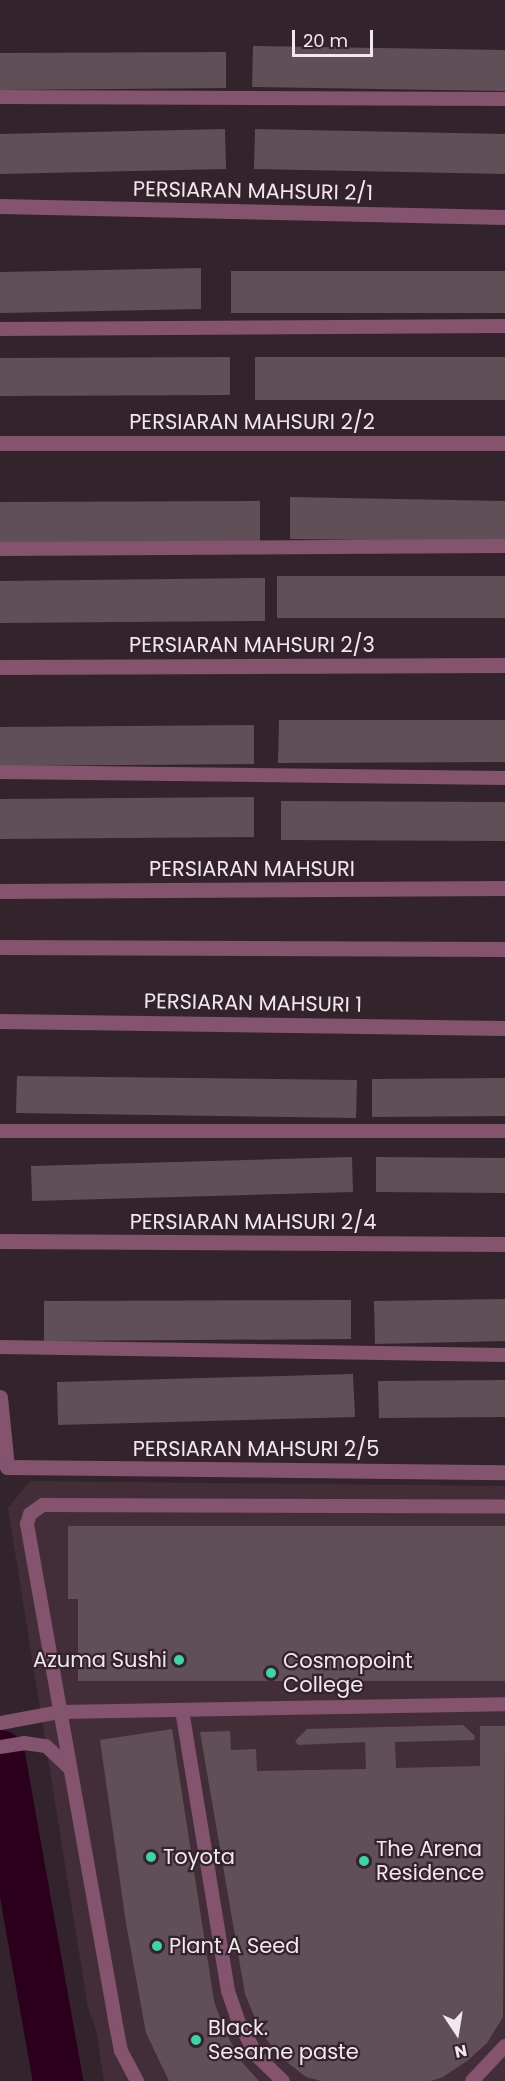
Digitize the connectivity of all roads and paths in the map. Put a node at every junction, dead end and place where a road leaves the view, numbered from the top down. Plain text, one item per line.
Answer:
1 (0, 97) edge
2 (505, 99) edge
3 (0, 206) edge
4 (505, 217) edge
5 (505, 326) edge
6 (0, 329) edge
7 (0, 443) edge
8 (505, 443) edge
9 (505, 546) edge
10 (0, 549) edge
11 (505, 665) edge
12 (0, 667) edge
13 (0, 772) edge
14 (505, 778) edge
15 (505, 888) edge
16 (0, 891) edge
17 (0, 947) edge
18 (505, 949) edge
19 (0, 1021) edge
20 (505, 1028) edge
21 (0, 1131) edge
22 (505, 1131) edge
23 (0, 1241) edge
24 (505, 1244) edge
25 (0, 1347) edge
26 (505, 1355) edge
27 (0, 1397) edge
28 (505, 1472) edge
29 (505, 1507) edge
30 (505, 1704) edge
31 (182, 1710) junction
32 (60, 1712) junction
33 (0, 1723) edge
34 (0, 1747) edge
35 (70, 1768) junction
36 (505, 2046) edge
37 (137, 2081) edge
38 (283, 2081) edge
39 (472, 2081) edge

1 - 2 lane
3 - 4 street, PERSIARAN MAHSURI 2/1
5 - 6 lane
7 - 8 street, PERSIARAN MAHSURI 2/2
9 - 10 lane
11 - 12 street, PERSIARAN MAHSURI 2/3
13 - 14 lane
15 - 16 street, PERSIARAN MAHSURI
17 - 18 street
19 - 20 street, PERSIARAN MAHSURI 1
21 - 22 lane
23 - 24 street, PERSIARAN MAHSURI 2/4
25 - 26 lane
27 - 28 street, PERSIARAN MAHSURI 2/5
29 - 32 lane
30 - 31 lane
31 - 32 lane
31 - 38 lane
32 - 33 lane
32 - 35 lane
34 - 35 lane
35 - 37 lane
36 - 39 lane

